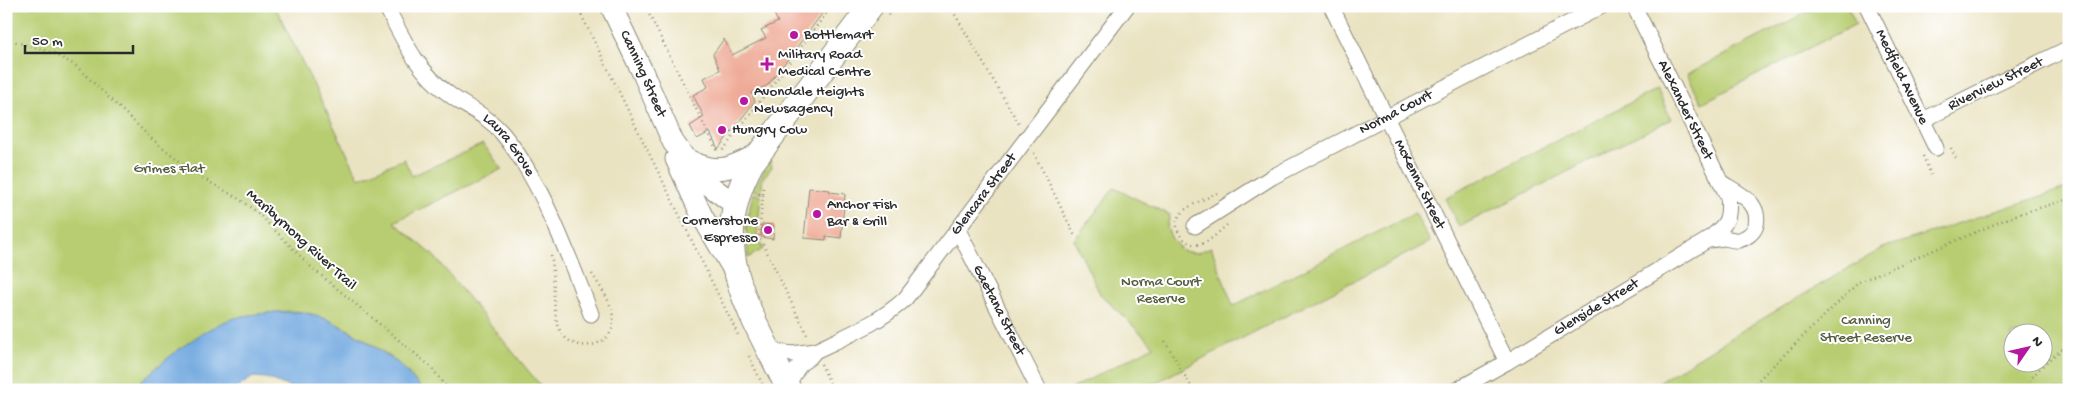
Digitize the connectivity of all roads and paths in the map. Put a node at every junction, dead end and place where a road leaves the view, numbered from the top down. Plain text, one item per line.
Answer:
1 (386, 6) edge
2 (578, 6) edge
3 (611, 6) edge
4 (645, 6) edge
5 (832, 6) edge
6 (871, 6) edge
7 (950, 6) edge
8 (1127, 6) edge
9 (1331, 6) edge
10 (1602, 6) edge
11 (1634, 6) edge
12 (1867, 6) edge
13 (6, 39) edge
14 (2069, 48) edge
15 (1385, 118) junction
16 (1923, 120) junction
17 (1027, 138) junction
18 (1936, 148) dead end
19 (678, 150) junction
20 (760, 153) junction
21 (1720, 182) junction
22 (1220, 192) dead end
23 (762, 195) dead end
24 (2069, 200) edge
25 (734, 204) junction
26 (1729, 216) joint
27 (1230, 223) dead end
28 (1195, 226) dead end
29 (958, 230) junction
30 (1076, 238) dead end
31 (1706, 241) junction
32 (548, 248) dead end
33 (588, 267) dead end
34 (736, 274) junction
35 (591, 314) dead end
36 (740, 338) dead end
37 (1165, 341) dead end
38 (2069, 344) edge
39 (759, 353) junction
40 (818, 357) junction
41 (829, 360) dead end
42 (1507, 362) junction
43 (814, 367) dead end
44 (781, 388) edge
45 (449, 390) edge
46 (834, 390) edge
47 (1039, 390) edge
48 (1193, 390) edge
49 (1457, 390) edge
50 (1748, 390) edge
51 (2024, 390) edge

1 - 35 street, Laura Grove
2 - 36 path
3 - 19 street, Canning Street
4 - 5 path
6 - 20 main road
7 - 17 path
8 - 17 street, Glencara Street
9 - 15 street, McKenna Street
10 - 15 street, Norma Court
11 - 21 street, Alexander Street
12 - 16 street, Medfield Avenue
13 - 45 path, Maribyrnong River Trail
14 - 16 street, Riverview Street
15 - 28 street, Norma Court
15 - 42 street, McKenna Street
16 - 18 street, Medfield Avenue
17 - 29 street, Glencara Street
17 - 30 path
19 - 20 street
19 - 25 street, Canning Street
19 - 34 street, Canning Street
20 - 25 main road
21 - 26 street, Alexander Street
21 - 31 street
22 - 27 path
23 - 40 path
24 - 50 path
25 - 34 main road, Canning Street
26 - 31 street, Glenside Street
29 - 40 street, Glencara Street
29 - 47 street, Gaetana Street
31 - 42 street, Glenside Street
32 - 33 path
34 - 39 main road, Canning Street
37 - 48 path
38 - 51 path
39 - 40 street, Glencara Street
39 - 44 main road, Canning Street
39 - 44 path
40 - 41 path
40 - 43 path
40 - 44 street, Glencara Street
40 - 46 path
42 - 49 street, Glenside Street

